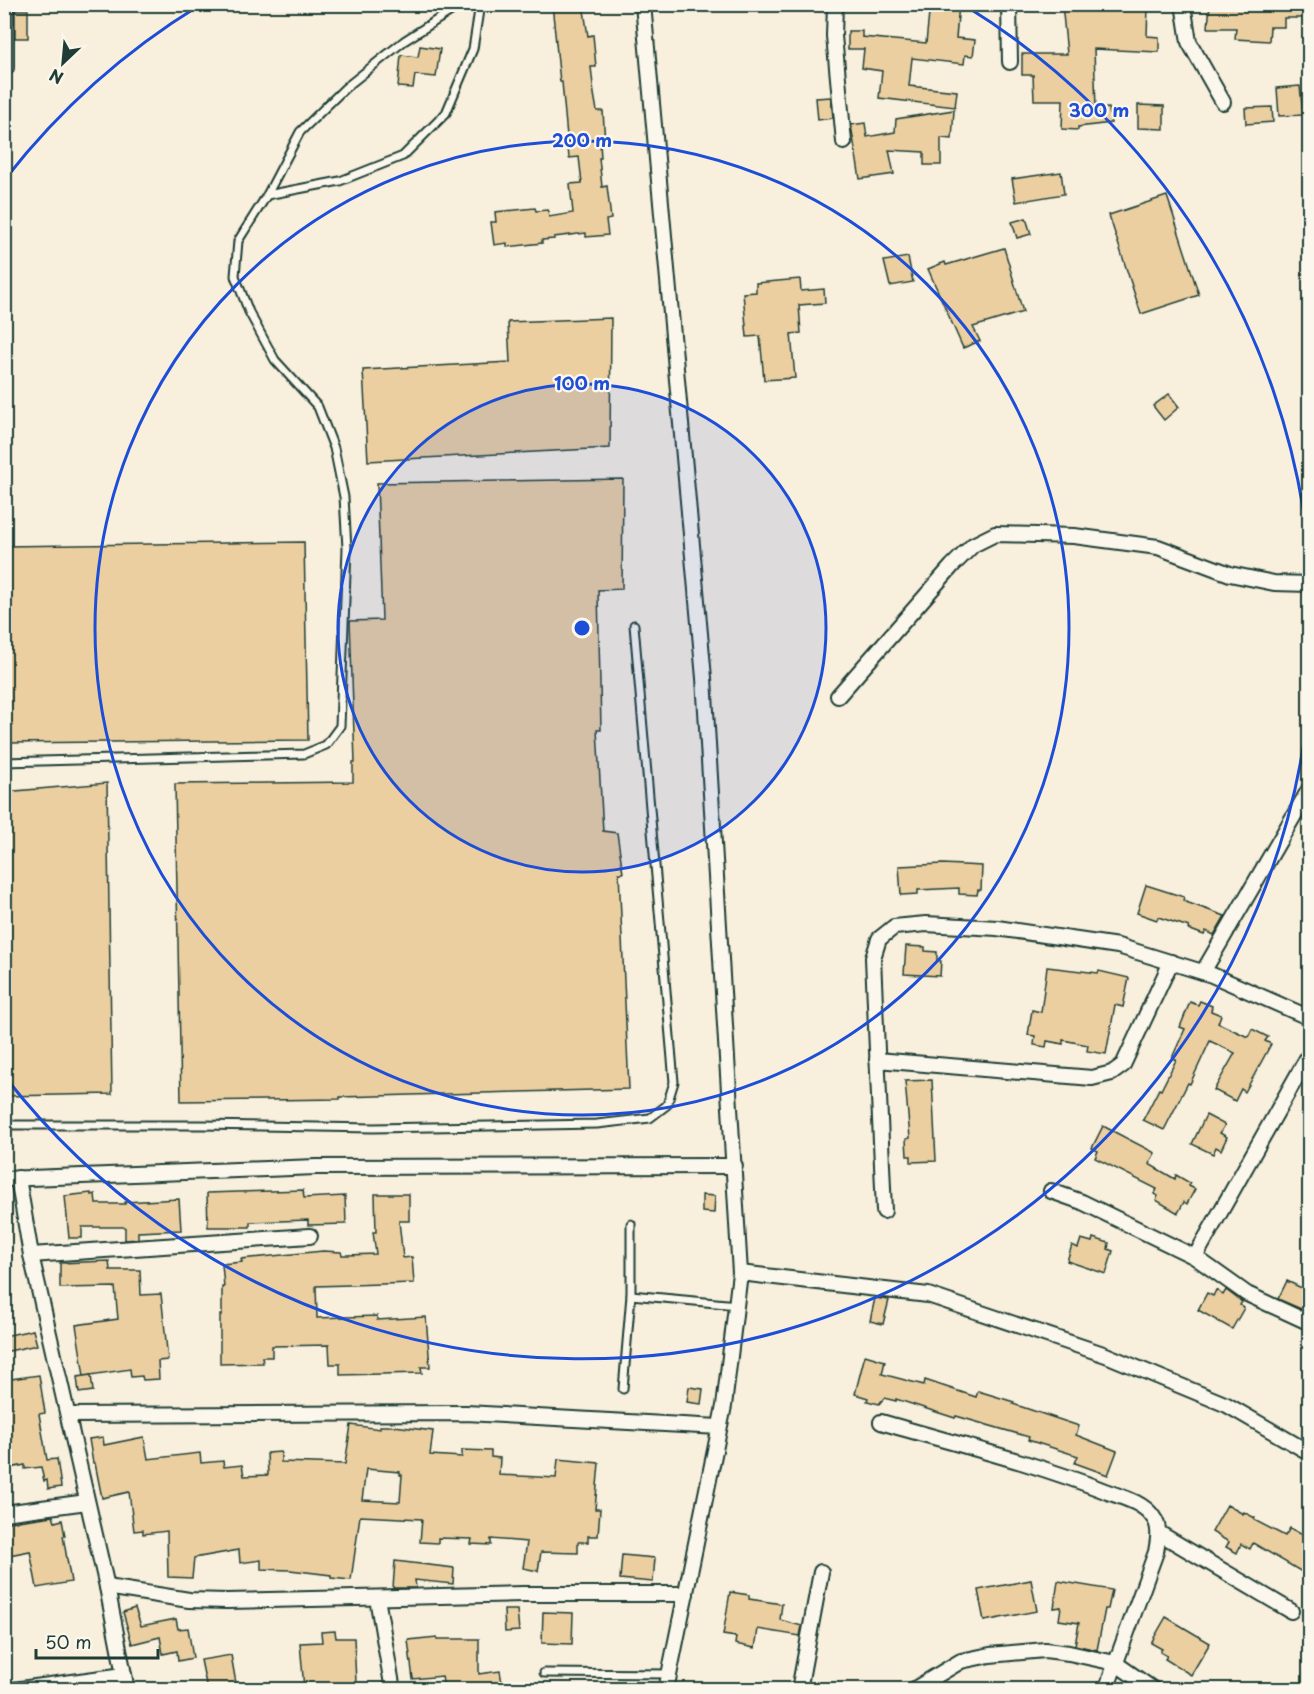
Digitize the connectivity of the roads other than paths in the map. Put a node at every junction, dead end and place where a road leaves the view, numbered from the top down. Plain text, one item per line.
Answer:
1 (6, 4) edge
2 (457, 4) edge
3 (480, 4) edge
4 (643, 4) edge
5 (835, 4) edge
6 (1009, 4) edge
7 (1183, 4) edge
8 (1010, 62) dead end
9 (4, 68) edge
10 (1223, 102) dead end
11 (844, 142) dead end
12 (267, 195) junction
13 (1310, 584) edge
14 (634, 625) dead end
15 (838, 696) dead end
16 (4, 762) edge
17 (1310, 788) edge
18 (1170, 962) junction
19 (1203, 972) junction
20 (1310, 1018) edge
21 (1310, 1053) edge
22 (877, 1060) junction
23 (4, 1125) edge
24 (735, 1166) junction
25 (11, 1178) edge
26 (1051, 1191) dead end
27 (884, 1211) dead end
28 (631, 1224) dead end
29 (310, 1236) dead end
30 (31, 1255) junction
31 (1195, 1257) junction
32 (740, 1273) junction
33 (631, 1295) junction
34 (737, 1305) junction
35 (1310, 1323) edge
36 (623, 1389) dead end
37 (68, 1415) junction
38 (881, 1422) dead end
39 (719, 1427) junction
40 (1310, 1453) edge
41 (87, 1502) junction
42 (4, 1513) edge
43 (1159, 1533) junction
44 (821, 1572) dead end
45 (107, 1587) junction
46 (686, 1594) junction
47 (376, 1598) junction
48 (1291, 1611) dead end
49 (1115, 1663) junction
50 (544, 1673) dead end
51 (669, 1674) junction
52 (124, 1675) junction
53 (14, 1689) edge
54 (127, 1689) edge
55 (393, 1689) edge
56 (666, 1689) edge
57 (799, 1689) edge
58 (913, 1689) edge
59 (1106, 1689) edge
60 (1154, 1689) edge

1 - 9 street
2 - 12 lane
3 - 12 lane
4 - 24 street
5 - 11 street
6 - 8 street
7 - 10 street
12 - 16 lane
13 - 15 street
14 - 23 lane
17 - 19 street
18 - 19 street
18 - 22 street
18 - 22 street
19 - 20 street
21 - 31 street
22 - 27 street
24 - 25 street
24 - 32 street
25 - 30 street
26 - 31 street
28 - 33 lane
29 - 30 street
30 - 37 street
31 - 35 street
32 - 34 street
32 - 40 street
33 - 34 lane
33 - 36 lane
34 - 39 street
37 - 39 street
37 - 41 street
38 - 43 street
39 - 46 street
41 - 42 street
41 - 45 street
43 - 48 street
43 - 49 street
44 - 57 street
45 - 47 street
45 - 52 street
46 - 47 street
46 - 51 street
47 - 55 street
49 - 58 street
49 - 59 street
49 - 60 street
50 - 51 lane
51 - 56 street
52 - 53 street
52 - 54 street

